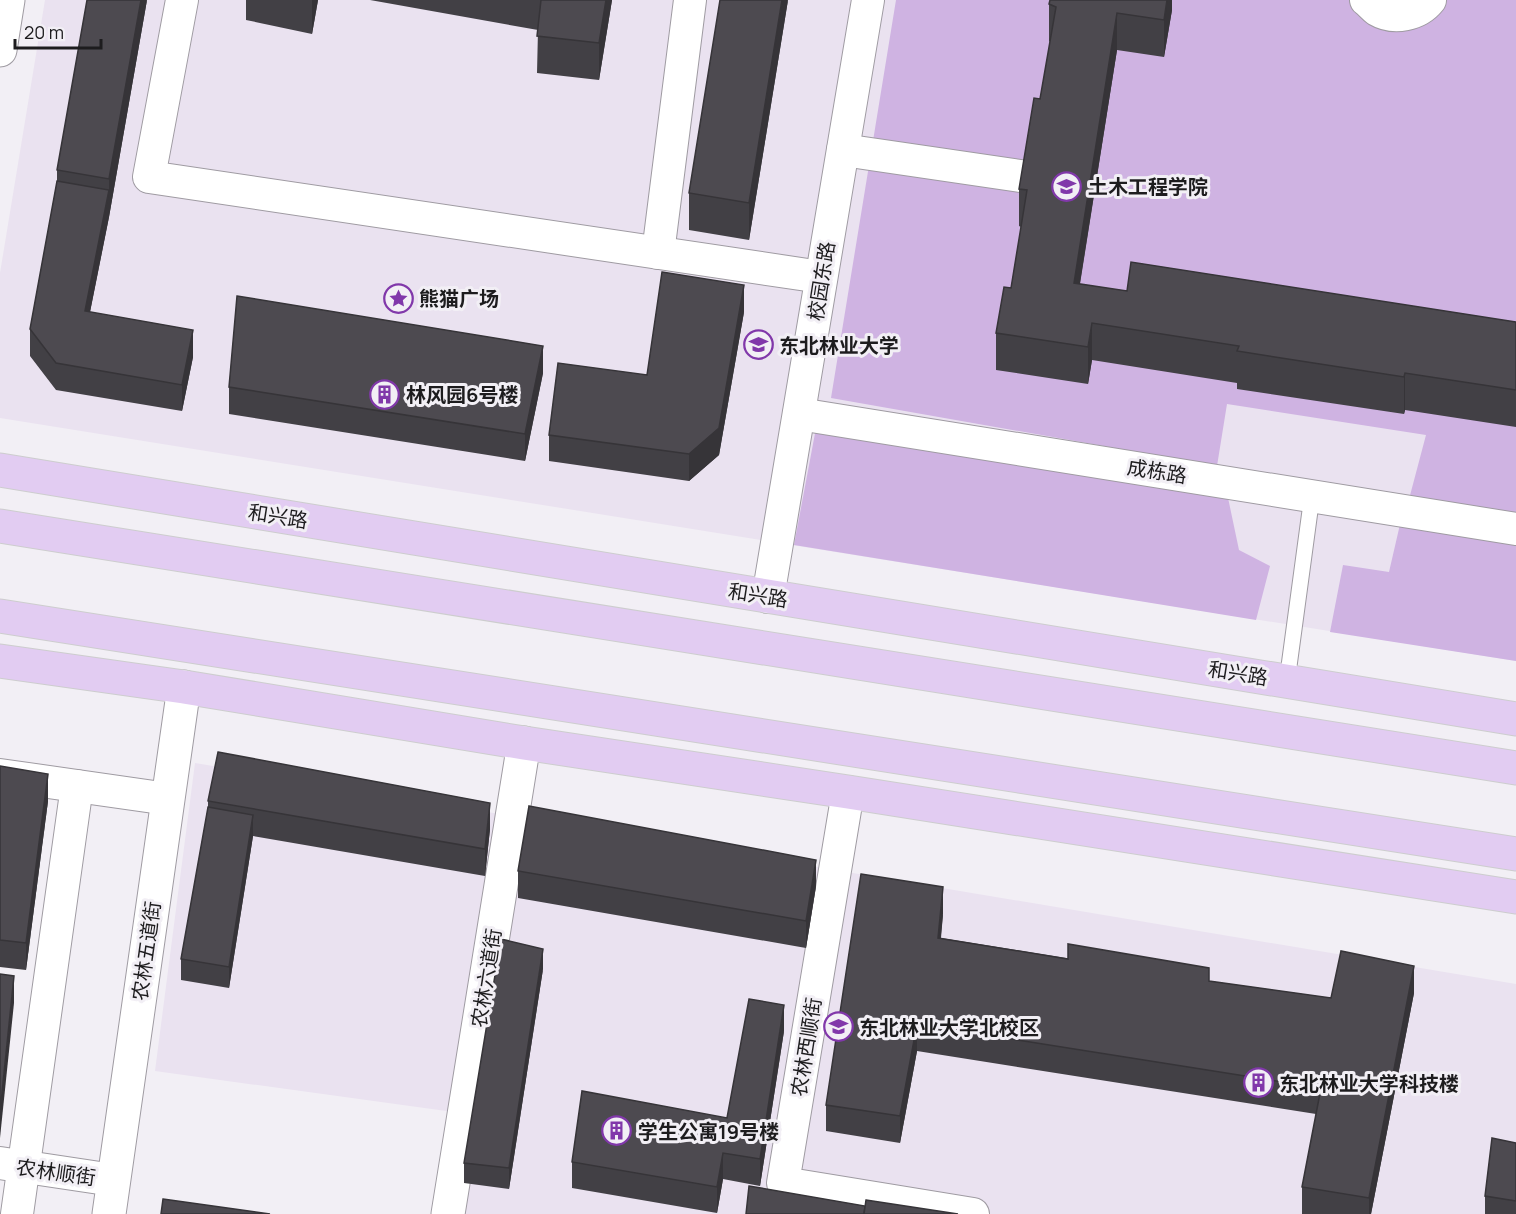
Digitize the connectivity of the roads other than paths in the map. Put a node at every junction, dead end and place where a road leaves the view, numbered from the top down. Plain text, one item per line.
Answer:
1 (8, 0) edge
2 (182, 0) edge
3 (690, 0) edge
4 (868, 0) edge
5 (1366, 0) edge
6 (1430, 0) edge
7 (0, 50) edge
8 (843, 150) junction
9 (1027, 177) edge
10 (658, 253) junction
11 (821, 278) junction
12 (799, 414) junction
13 (0, 470) edge
14 (1312, 496) junction
15 (0, 526) edge
16 (1516, 529) edge
17 (768, 597) junction
18 (0, 616) edge
19 (0, 662) edge
20 (1287, 681) junction
21 (184, 687) junction
22 (1516, 719) edge
23 (524, 743) junction
24 (1516, 768) edge
25 (0, 775) edge
26 (77, 786) junction
27 (848, 792) junction
28 (168, 799) junction
29 (1516, 854) edge
30 (1516, 897) edge
31 (12, 1165) edge
32 (113, 1180) junction
33 (17, 1214) edge
34 (109, 1214) edge
35 (448, 1214) edge
36 (973, 1214) edge

1 - 7 street
2 - 10 street
3 - 10 street
4 - 8 street, 校园东路
5 - 6 street
8 - 9 street
8 - 11 street, 校园东路
10 - 11 street
11 - 12 street, 校园东路
12 - 14 street, 成栋路
12 - 17 street, 校园东路
13 - 17 highway, 和兴路
14 - 16 street, 成栋路
14 - 20 lane
15 - 24 highway
17 - 20 highway, 和兴路
18 - 29 highway
19 - 21 highway
20 - 22 highway, 和兴路
21 - 23 highway
21 - 28 street, 农林五道街
23 - 27 highway
23 - 35 street, 农林六道街
25 - 26 street
26 - 28 street
26 - 31 street
27 - 30 highway
27 - 36 street, 农林西顺街
28 - 32 street, 农林五道街
31 - 32 street, 农林顺街
31 - 33 street
32 - 34 street, 农林五道街

